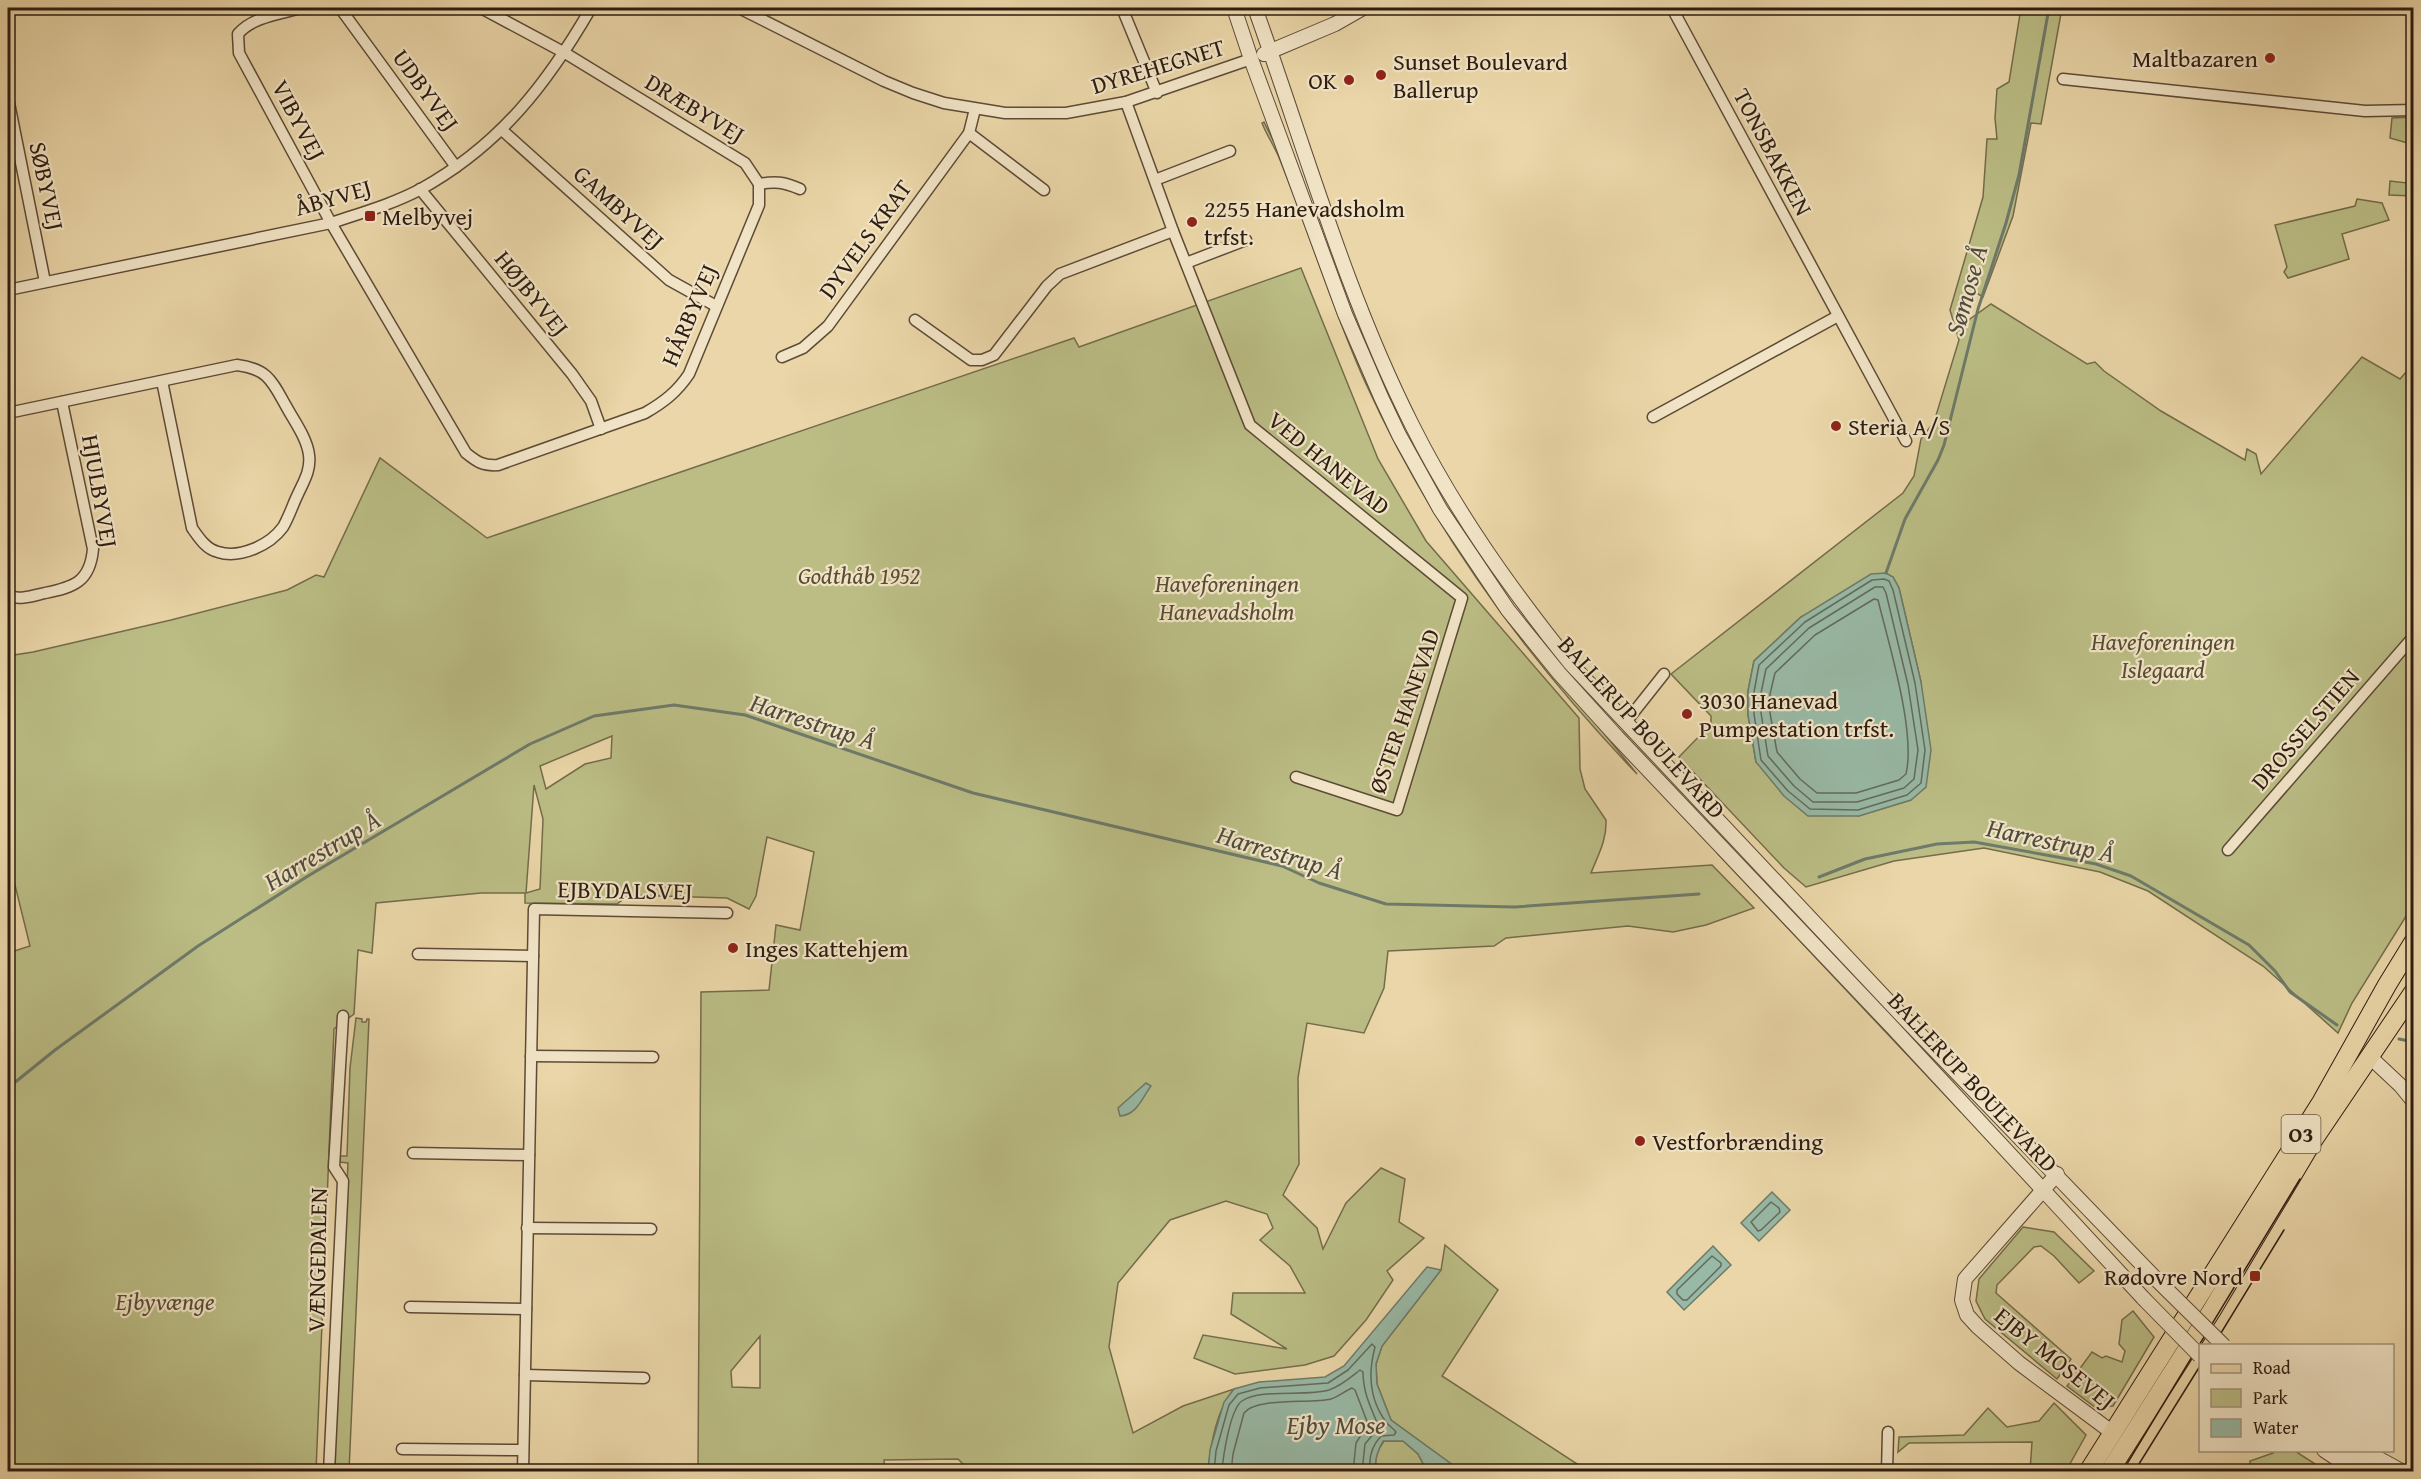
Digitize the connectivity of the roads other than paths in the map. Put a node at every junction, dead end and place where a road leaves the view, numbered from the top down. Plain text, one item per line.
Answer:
1 (301, 8) edge
2 (340, 8) edge
3 (480, 8) edge
4 (591, 8) edge
5 (739, 8) edge
6 (1122, 8) edge
7 (1234, 8) edge
8 (1255, 8) edge
9 (1363, 8) edge
10 (1672, 8) edge
11 (1271, 51) junction
12 (565, 53) junction
13 (1251, 59) junction
14 (2063, 79) dead end
15 (1157, 93) junction
16 (8, 98) edge
17 (1126, 102) junction
18 (975, 109) junction
19 (2414, 110) edge
20 (502, 130) junction
21 (969, 133) junction
22 (1230, 151) dead end
23 (456, 167) junction
24 (1155, 180) junction
25 (759, 184) junction
26 (420, 189) junction
27 (800, 189) dead end
28 (1044, 190) dead end
29 (331, 223) junction
30 (1173, 231) junction
31 (1246, 240) dead end
32 (1186, 263) junction
33 (45, 282) junction
34 (8, 290) edge
35 (716, 306) junction
36 (1838, 316) junction
37 (915, 320) dead end
38 (782, 357) dead end
39 (162, 381) junction
40 (62, 402) junction
41 (8, 413) edge
42 (1653, 417) dead end
43 (601, 429) junction
44 (1906, 441) dead end
45 (8, 596) edge
46 (1462, 598) joint
47 (2414, 636) edge
48 (1664, 674) dead end
49 (1626, 722) junction
50 (1296, 777) dead end
51 (2228, 850) dead end
52 (727, 913) dead end
53 (2414, 941) edge
54 (418, 954) dead end
55 (533, 956) junction
56 (2414, 991) edge
57 (343, 1016) dead end
58 (531, 1056) junction
59 (653, 1057) dead end
60 (2370, 1057) junction
61 (2414, 1102) edge
62 (413, 1153) dead end
63 (529, 1155) junction
64 (2056, 1174) junction
65 (2042, 1189) junction
66 (527, 1228) junction
67 (651, 1229) dead end
68 (410, 1307) dead end
69 (526, 1309) junction
70 (2222, 1344) edge
71 (2199, 1355) edge
72 (525, 1375) junction
73 (644, 1378) dead end
74 (1888, 1432) dead end
75 (2113, 1433) junction
76 (402, 1449) dead end
77 (523, 1450) junction
78 (2327, 1452) edge
79 (2345, 1452) edge
80 (2367, 1452) edge
81 (329, 1472) edge
82 (523, 1472) edge
83 (1887, 1472) edge
84 (2088, 1472) edge
85 (2109, 1472) edge
86 (2357, 1472) edge
87 (2380, 1472) edge
88 (2403, 1472) edge

1 - 29 street, VIBYVEJ
2 - 23 street, UDBYVEJ
3 - 12 street, DRÆBYVEJ
4 - 12 street, ÅBYVEJ
5 - 18 street, DYREHEGNET
6 - 15 street
7 - 13 street, BALLERUP BOULEVARD
8 - 11 street, BALLERUP BOULEVARD
9 - 11 street
10 - 36 street, TONSBAKKEN
11 - 13 street
11 - 49 street, BALLERUP BOULEVARD
12 - 20 street, ÅBYVEJ
12 - 25 street, DRÆBYVEJ
13 - 15 street, DYREHEGNET
13 - 65 street, BALLERUP BOULEVARD
14 - 19 street
15 - 17 street, DYREHEGNET
16 - 33 street, SØBYVEJ
17 - 18 street, DYREHEGNET
17 - 24 street, VED HANEVAD
18 - 21 street, DYVELS KRAT
20 - 23 street, ÅBYVEJ
20 - 35 street, GAMBYVEJ
21 - 28 street
21 - 38 street, DYVELS KRAT
22 - 24 street
23 - 26 street, ÅBYVEJ
24 - 30 street, VED HANEVAD
25 - 27 street
25 - 35 street, HÅRBYVEJ
26 - 29 street, ÅBYVEJ
26 - 43 street, HØJBYVEJ
29 - 33 street, ÅBYVEJ
29 - 43 street, HÅRBYVEJ
30 - 32 street, VED HANEVAD
30 - 37 street
31 - 32 street
32 - 46 street, VED HANEVAD
33 - 34 street, ÅBYVEJ
35 - 43 street, HÅRBYVEJ
36 - 42 street
36 - 44 street, TONSBAKKEN
39 - 39 street
39 - 40 street
40 - 41 street
40 - 45 street, HJULBYVEJ
46 - 50 street, ØSTER HANEVAD
47 - 51 street, DROSSELSTIEN
48 - 49 street
49 - 64 street, BALLERUP BOULEVARD
52 - 55 street, EJBYDALSVEJ
53 - 75 main road, O3
54 - 55 street
55 - 58 street, EJBYDALSVEJ
56 - 60 main road, O3
57 - 81 street, VÆNGEDALEN
58 - 59 street
58 - 63 street, EJBYDALSVEJ
60 - 61 street
60 - 85 main road, O3
62 - 63 street
63 - 66 street, EJBYDALSVEJ
64 - 65 street, EJBY MOSEVEJ
64 - 70 street, BALLERUP BOULEVARD, bridge
65 - 71 street, BALLERUP BOULEVARD, bridge
65 - 75 street, EJBY MOSEVEJ
66 - 67 street
66 - 69 street, EJBYDALSVEJ
68 - 69 street
69 - 72 street, EJBYDALSVEJ
72 - 73 street
72 - 77 street, EJBYDALSVEJ
74 - 83 street
75 - 84 main road, O3
76 - 77 street
77 - 82 street, EJBYDALSVEJ
78 - 86 street
79 - 87 street
80 - 88 street

